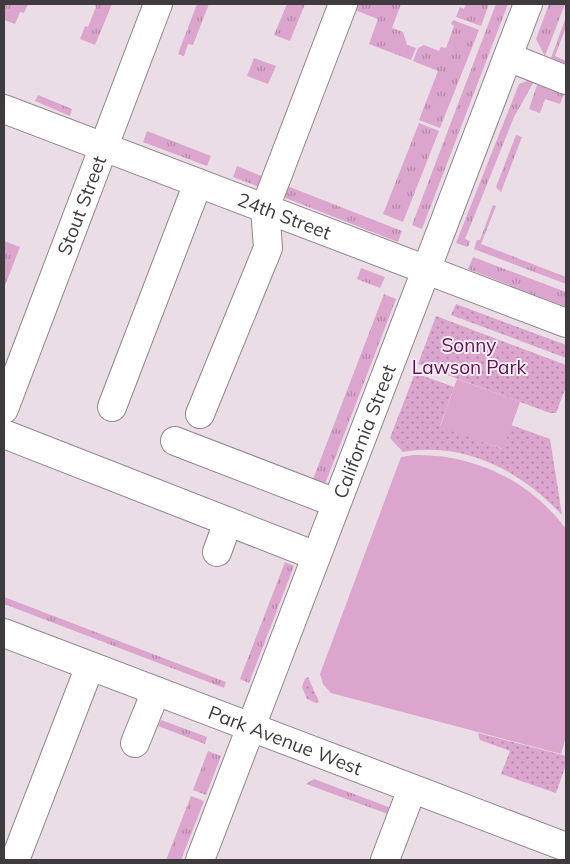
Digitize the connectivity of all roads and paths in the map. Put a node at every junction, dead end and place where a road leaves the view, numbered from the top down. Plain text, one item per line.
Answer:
1 (158, 4) edge
2 (343, 4) edge
3 (528, 4) edge
4 (508, 57) junction
5 (566, 80) edge
6 (4, 109) edge
7 (103, 147) junction
8 (198, 183) junction
9 (265, 208) junction
10 (427, 269) junction
11 (566, 322) edge
12 (112, 407) dead end
13 (4, 409) edge
14 (200, 414) dead end
15 (4, 434) edge
16 (175, 441) dead end
17 (336, 502) junction
18 (228, 522) junction
19 (217, 552) dead end
20 (316, 556) junction
21 (4, 634) edge
22 (90, 666) junction
23 (156, 691) junction
24 (251, 727) junction
25 (135, 743) dead end
26 (412, 789) junction
27 (566, 847) edge
28 (15, 860) edge
29 (200, 860) edge
30 (386, 860) edge

1 - 7 street, Stout Street
2 - 9 street
3 - 4 street, California Street
4 - 5 street
4 - 10 street, California Street
6 - 7 street, 24th Street
7 - 8 street, 24th Street
7 - 13 street, Stout Street
8 - 9 street, 24th Street
8 - 12 street
9 - 10 street, 24th Street
9 - 14 street
10 - 11 street, 24th Street
10 - 17 street, California Street
15 - 18 street
16 - 17 street
17 - 20 street, California Street
18 - 19 street
18 - 20 street
20 - 24 street, California Street
21 - 22 street, Park Avenue West
22 - 23 street, Park Avenue West
22 - 28 street
23 - 24 street, Park Avenue West
23 - 25 street
24 - 26 street, Park Avenue West
24 - 29 street, California Street
26 - 27 street, Park Avenue West
26 - 30 street

